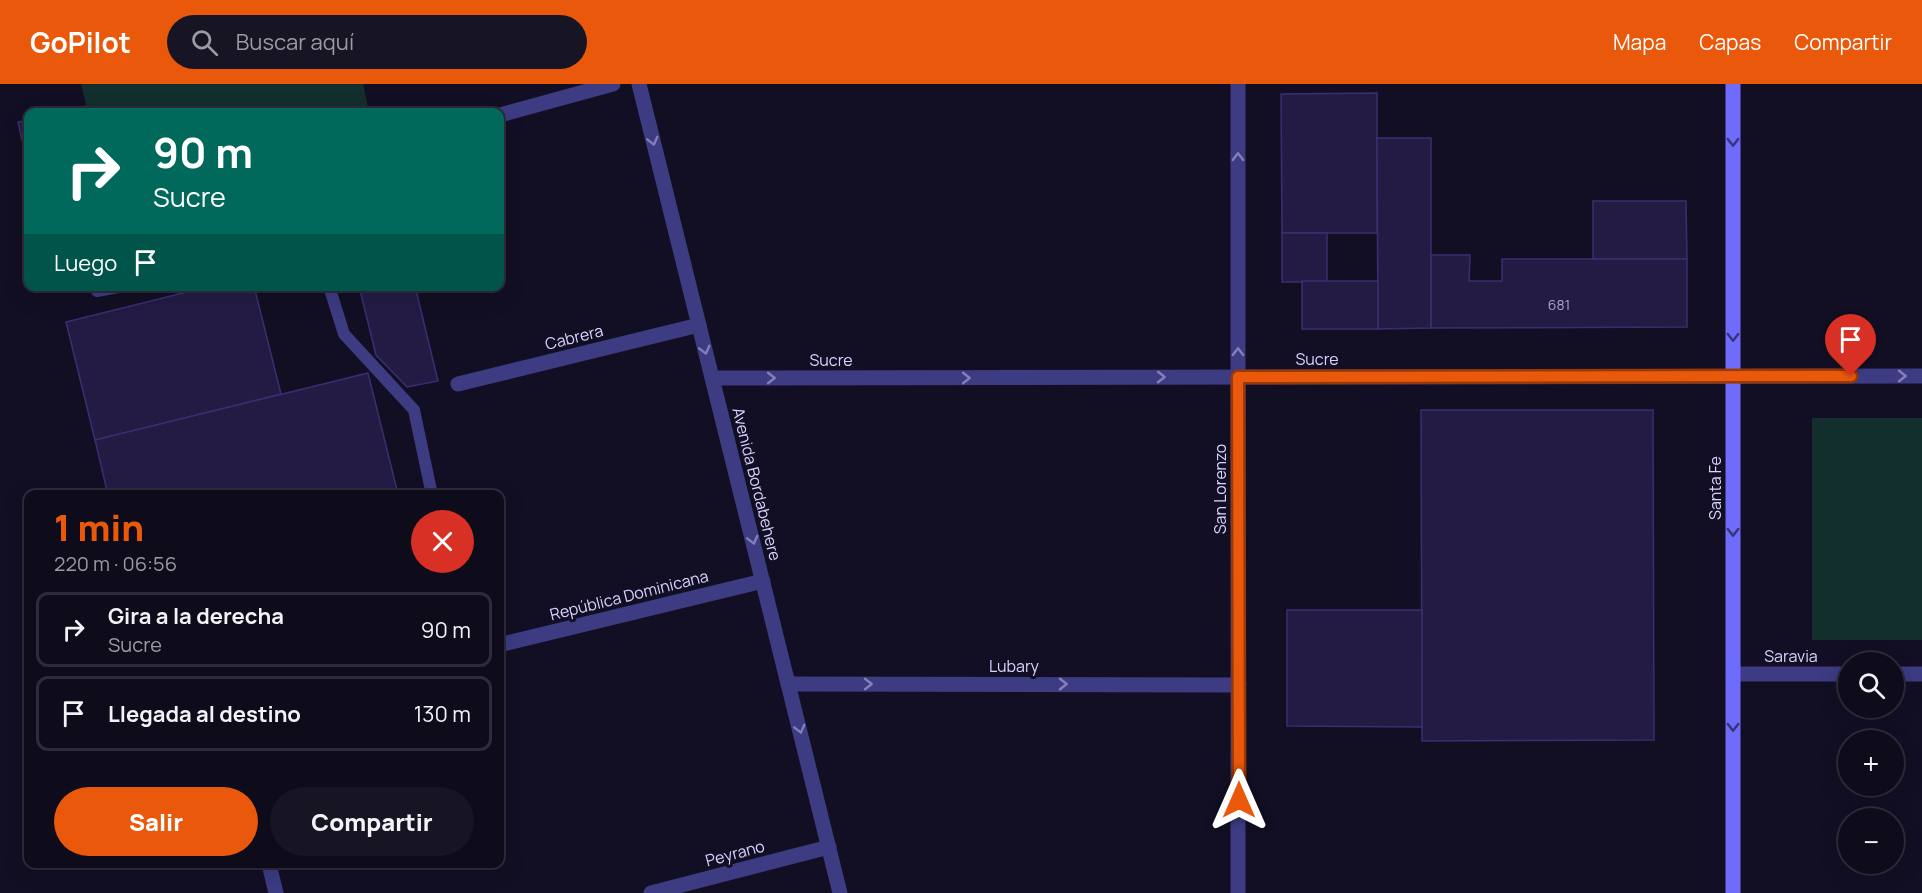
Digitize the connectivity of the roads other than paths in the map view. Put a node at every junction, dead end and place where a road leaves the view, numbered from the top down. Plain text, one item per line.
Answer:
1 (613, 84) edge
2 (639, 84) edge
3 (1238, 84) edge
4 (1733, 84) edge
5 (504, 114) edge
6 (331, 291) edge
7 (699, 325) junction
8 (1733, 376) junction
9 (1922, 376) edge
10 (1238, 377) junction
11 (712, 378) junction
12 (458, 384) dead end
13 (431, 490) edge
14 (763, 581) junction
15 (504, 644) edge
16 (1733, 674) junction
17 (1838, 674) edge
18 (1904, 674) edge
19 (1922, 674) edge
20 (789, 684) junction
21 (1239, 685) junction
22 (829, 847) junction
23 (270, 868) edge
24 (276, 893) edge
25 (651, 893) edge
26 (840, 893) edge
27 (1239, 893) edge
28 (1733, 893) edge

1 - 5 street
2 -> 7 street, Avenida Bordabehere
10 -> 3 street, San Lorenzo
4 -> 8 main road, Santa Fe
6 - 13 lane
7 -> 11 street, Avenida Bordabehere
7 - 12 street, Cabrera
8 -> 9 street, Sucre
8 - 10 street, Sucre
8 -> 16 main road, Santa Fe
11 -> 10 street, Sucre
10 - 21 street, San Lorenzo
11 -> 14 street, Avenida Bordabehere
14 - 15 street, República Dominicana
14 - 20 street, Avenida Bordabehere
16 - 17 street, Saravia
16 -> 28 main road, Santa Fe
18 - 19 street
20 -> 21 street, Lubary
20 -> 22 street, Avenida Bordabehere
21 - 27 street, San Lorenzo
22 - 25 street, Peyrano
22 - 26 street, Avenida Bordabehere
23 - 24 street

